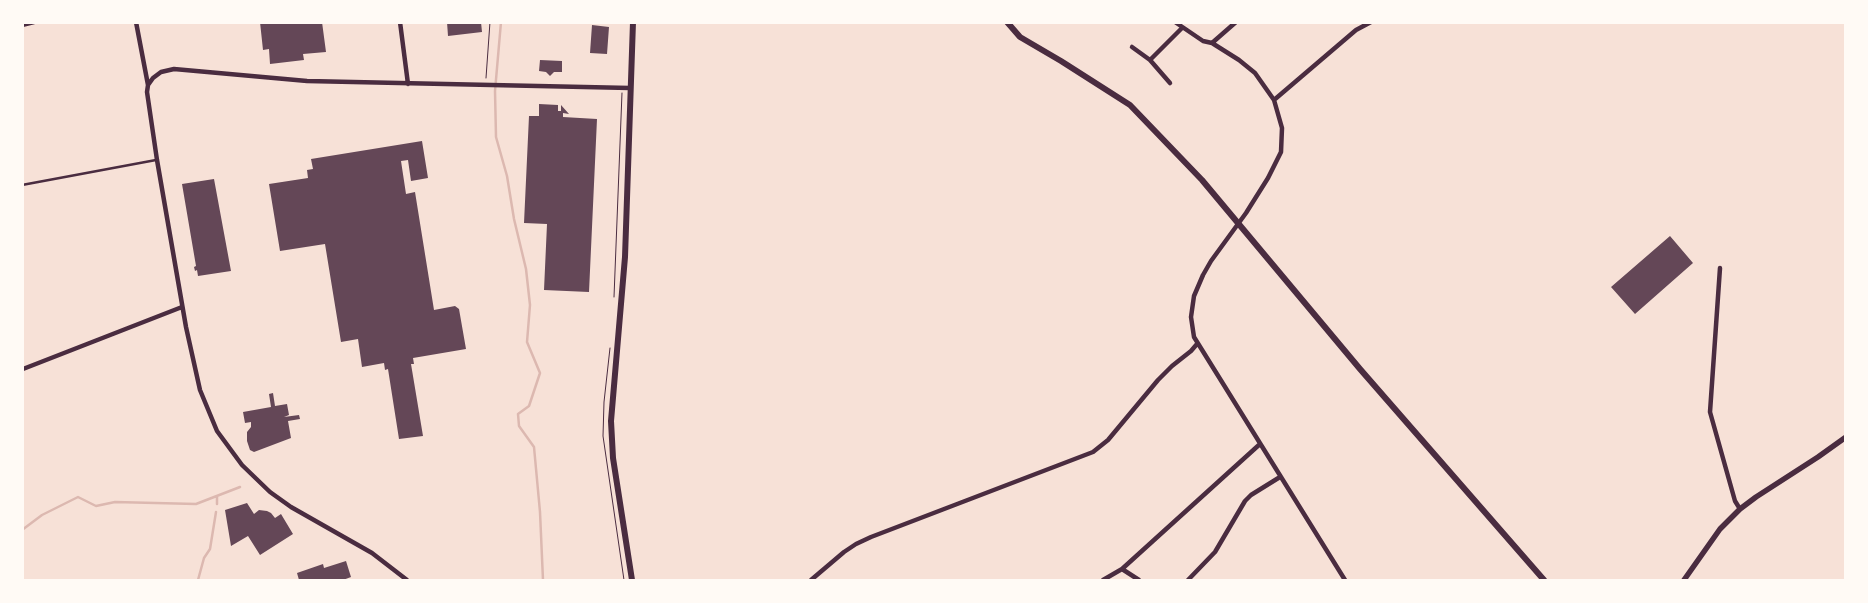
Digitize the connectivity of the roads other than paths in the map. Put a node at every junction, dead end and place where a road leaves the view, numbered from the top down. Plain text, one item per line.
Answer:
1 (34, 22) edge
2 (136, 22) edge
3 (400, 22) edge
4 (633, 22) edge
5 (1007, 22) edge
6 (1176, 22) edge
7 (1236, 22) edge
8 (1371, 22) edge
9 (22, 25) edge
10 (1182, 28) junction
11 (1212, 43) junction
12 (1132, 47) dead end
13 (1150, 60) junction
14 (1170, 83) dead end
15 (408, 84) junction
16 (148, 85) junction
17 (626, 88) junction
18 (1274, 100) junction
19 (158, 160) junction
20 (22, 185) edge
21 (1238, 224) junction
22 (1720, 268) dead end
23 (182, 307) junction
24 (1197, 344) junction
25 (23, 369) edge
26 (1846, 437) edge
27 (1260, 444) junction
28 (1280, 477) junction
29 (1740, 509) junction
30 (1122, 569) junction
31 (407, 580) edge
32 (632, 580) edge
33 (810, 580) edge
34 (1103, 580) edge
35 (1140, 580) edge
36 (1188, 580) edge
37 (1342, 580) edge
38 (1544, 580) edge
39 (1684, 580) edge

1 - 9 street
2 - 16 street
3 - 15 street
4 - 17 main road
5 - 21 main road
6 - 10 street
7 - 11 street
8 - 18 street
10 - 11 street
10 - 13 street
11 - 18 street
12 - 13 street
13 - 14 street
15 - 16 street
15 - 17 street
16 - 19 street
17 - 32 main road
18 - 21 street
19 - 20 lane
19 - 23 street
21 - 24 street
21 - 38 main road
22 - 29 street
23 - 25 street
23 - 31 street
24 - 27 street
24 - 33 street
26 - 29 street
27 - 28 street
27 - 30 street
28 - 36 street
28 - 37 street
29 - 39 street
30 - 34 street
30 - 35 street

